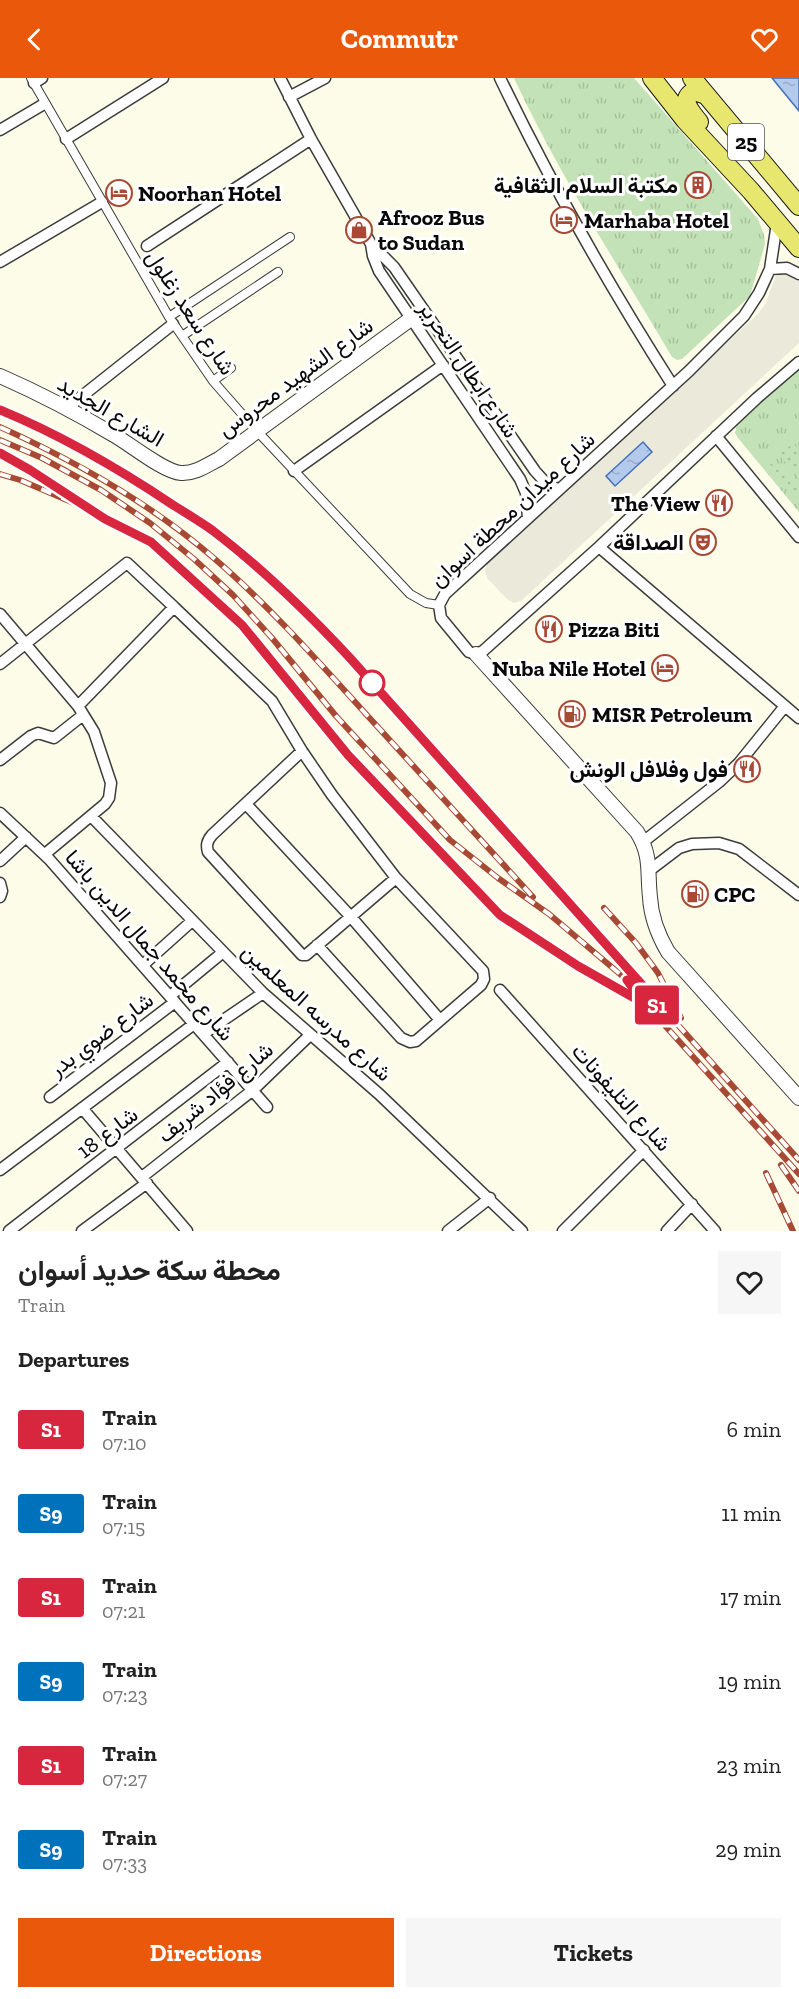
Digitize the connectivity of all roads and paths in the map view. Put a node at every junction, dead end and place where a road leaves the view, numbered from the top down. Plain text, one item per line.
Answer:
1 (163, 78) edge
2 (280, 78) edge
3 (325, 78) edge
4 (500, 78) edge
5 (652, 78) edge
6 (692, 78) edge
7 (35, 80) edge
8 (706, 95) junction
9 (289, 97) junction
10 (45, 104) junction
11 (0, 130) edge
12 (701, 137) junction
13 (66, 139) junction
14 (311, 139) junction
15 (102, 202) junction
16 (799, 206) edge
17 (777, 222) junction
18 (290, 237) dead end
19 (371, 244) junction
20 (147, 246) joint
21 (799, 248) edge
22 (133, 255) junction
23 (0, 262) edge
24 (770, 269) junction
25 (278, 272) dead end
26 (799, 274) edge
27 (412, 318) junction
28 (171, 320) junction
29 (182, 336) junction
30 (799, 362) edge
31 (443, 365) junction
32 (231, 368) dead end
33 (0, 376) edge
34 (213, 381) junction
35 (673, 386) junction
36 (67, 408) junction
37 (256, 430) junction
38 (716, 436) junction
39 (201, 469) joint
40 (294, 471) junction
41 (559, 490) junction
42 (528, 518) junction
43 (799, 537) edge
44 (599, 547) junction
45 (439, 605) junction
46 (174, 607) junction
47 (0, 614) edge
48 (25, 644) junction
49 (476, 654) junction
50 (0, 664) edge
51 (785, 706) junction
52 (80, 711) junction
53 (799, 718) edge
54 (302, 751) junction
55 (0, 760) edge
56 (246, 804) junction
57 (0, 813) edge
58 (92, 817) junction
59 (26, 837) junction
60 (644, 842) junction
61 (45, 854) junction
62 (0, 861) edge
63 (650, 870) junction
64 (396, 878) junction
65 (0, 883) edge
66 (799, 895) edge
67 (0, 897) edge
68 (351, 917) junction
69 (192, 921) junction
70 (317, 945) junction
71 (222, 952) junction
72 (143, 965) junction
73 (500, 990) dead end
74 (263, 993) junction
75 (173, 999) junction
76 (440, 1020) junction
77 (194, 1024) junction
78 (203, 1034) junction
79 (310, 1035) junction
80 (228, 1062) junction
81 (253, 1090) junction
82 (50, 1097) dead end
83 (799, 1098) edge
84 (267, 1107) dead end
85 (82, 1108) junction
86 (118, 1148) junction
87 (644, 1150) junction
88 (0, 1170) edge
89 (144, 1180) junction
90 (490, 1198) junction
91 (692, 1204) junction
92 (9, 1231) edge
93 (82, 1231) edge
94 (187, 1231) edge
95 (448, 1231) edge
96 (522, 1231) edge
97 (563, 1231) edge
98 (667, 1231) edge
99 (715, 1231) edge

1 - 13 street
2 - 9 street, شارع ابطال التحرير
3 - 9 street
4 - 35 street
5 - 12 main road, 25
6 - 8 main road, 25
7 - 10 street, شارع سعد زغلول
8 - 12 main road
8 - 16 main road, 25
9 - 14 street, شارع ابطال التحرير
10 - 11 street
10 - 13 street, شارع سعد زغلول
12 - 17 main road, 25
13 - 15 street, شارع سعد زغلول
14 - 19 street, شارع ابطال التحرير
14 - 20 street
15 - 22 street, شارع سعد زغلول
15 - 23 street
17 - 21 main road, 25
17 - 24 street, شارع ميدان محطة اسوان
18 - 28 street
19 - 27 street, شارع ابطال التحرير
19 - 41 street, شارع ابطال التحرير
20 - 22 street
22 - 28 street, شارع سعد زغلول
24 - 26 street
24 - 35 street, شارع ميدان محطة اسوان
25 - 29 street
27 - 31 street, شارع ابطال التحرير
27 - 37 street, شارع الشهيد محروس
28 - 29 street, شارع سعد زغلول
28 - 36 street
29 - 34 street, شارع سعد زغلول
30 - 38 street
31 - 40 street
31 - 42 street, شارع ابطال التحرير
32 - 34 street
33 - 36 street, الشارع الجديد
34 - 37 street, شارع سعد زغلول
35 - 41 street, شارع ميدان محطة اسوان
36 - 39 street, الشارع الجديد
37 - 39 street, شارع الشهيد محروس
37 - 40 street, شارع سعد زغلول
38 - 43 street
38 - 44 street
40 - 45 street, شارع سعد زغلول
41 - 42 street, شارع ميدان محطة اسوان
42 - 45 street, شارع ميدان محطة اسوان
44 - 49 street
44 - 51 street
45 - 49 street, شارع ميدان محطة اسوان
46 - 48 street
46 - 52 street
46 - 54 street
47 - 48 street
48 - 50 street
48 - 52 street
49 - 60 street
51 - 53 street
51 - 60 street
52 - 55 street
52 - 58 street
54 - 56 street
54 - 64 street
56 - 68 street
56 - 70 street
57 - 59 street, شارع محمد جمال الدين باشا
58 - 61 street
58 - 69 street, شارع مدرسه المعلمين
59 - 61 street, شارع محمد جمال الدين باشا
59 - 62 street
60 - 63 street
61 - 72 street, شارع محمد جمال الدين باشا
63 - 66 street
63 - 83 street
64 - 68 street
64 - 76 street
65 - 67 street
68 - 70 street
68 - 76 street
69 - 71 street, شارع مدرسه المعلمين
69 - 72 street
70 - 76 street
71 - 74 street, شارع مدرسه المعلمين
71 - 75 street, شارع ضوي بدر
72 - 75 street, شارع محمد جمال الدين باشا
73 - 87 street, شارع التليفونات
74 - 78 street
74 - 79 street, شارع مدرسه المعلمين
75 - 77 street, شارع محمد جمال الدين باشا
75 - 82 street, شارع ضوي بدر
77 - 78 street, شارع محمد جمال الدين باشا
77 - 85 street
78 - 80 street, شارع محمد جمال الدين باشا
79 - 81 street, شارع فؤاد شريف
79 - 90 street, شارع مدرسه المعلمين
80 - 81 street, شارع محمد جمال الدين باشا
80 - 86 street, شارع 18
81 - 84 street, شارع محمد جمال الدين باشا
81 - 89 street, شارع فؤاد شريف
85 - 86 street
85 - 88 street
86 - 89 street
86 - 92 street, شارع 18
87 - 91 street, شارع التليفونات
87 - 97 street
89 - 93 street, شارع فؤاد شريف
89 - 94 street
90 - 95 street
90 - 96 street, شارع مدرسه المعلمين
91 - 98 street
91 - 99 street, شارع التليفونات

